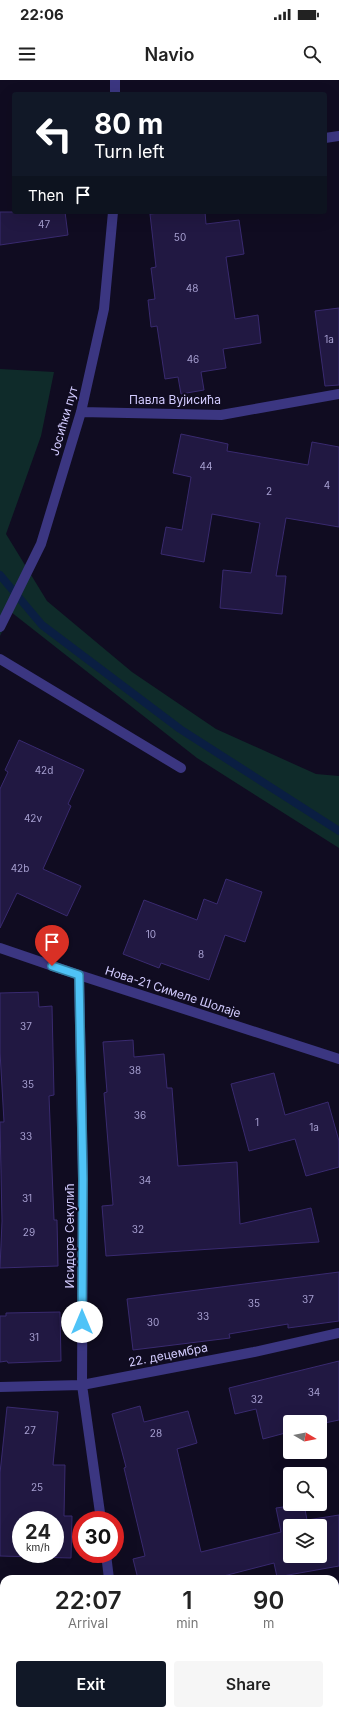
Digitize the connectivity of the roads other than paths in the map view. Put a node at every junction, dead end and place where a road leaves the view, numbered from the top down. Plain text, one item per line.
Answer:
1 (115, 80) edge
2 (115, 92) edge
3 (339, 136) edge
4 (327, 138) edge
5 (112, 214) edge
6 (339, 394) edge
7 (81, 412) junction
8 (0, 627) edge
9 (0, 658) edge
10 (181, 768) dead end
11 (0, 948) edge
12 (79, 975) junction
13 (339, 1058) edge
14 (339, 1333) edge
15 (82, 1386) junction
16 (0, 1387) edge
17 (100, 1511) edge
18 (107, 1563) edge
19 (109, 1575) edge

1 - 2 street
3 - 4 street
5 - 7 street, Јосићки пут
6 - 7 street, Павла Вујисића
7 - 8 street, Јосићки пут
9 - 10 street
11 - 12 street, Нова-21 Симеле Шолаје
12 - 13 street, Нова-21 Симеле Шолаје
12 - 15 street, Исидоре Секулић
14 - 15 street, 22. децембра
15 - 16 street, 22. децембра
15 - 17 street, Исидоре Секулић
18 - 19 street

